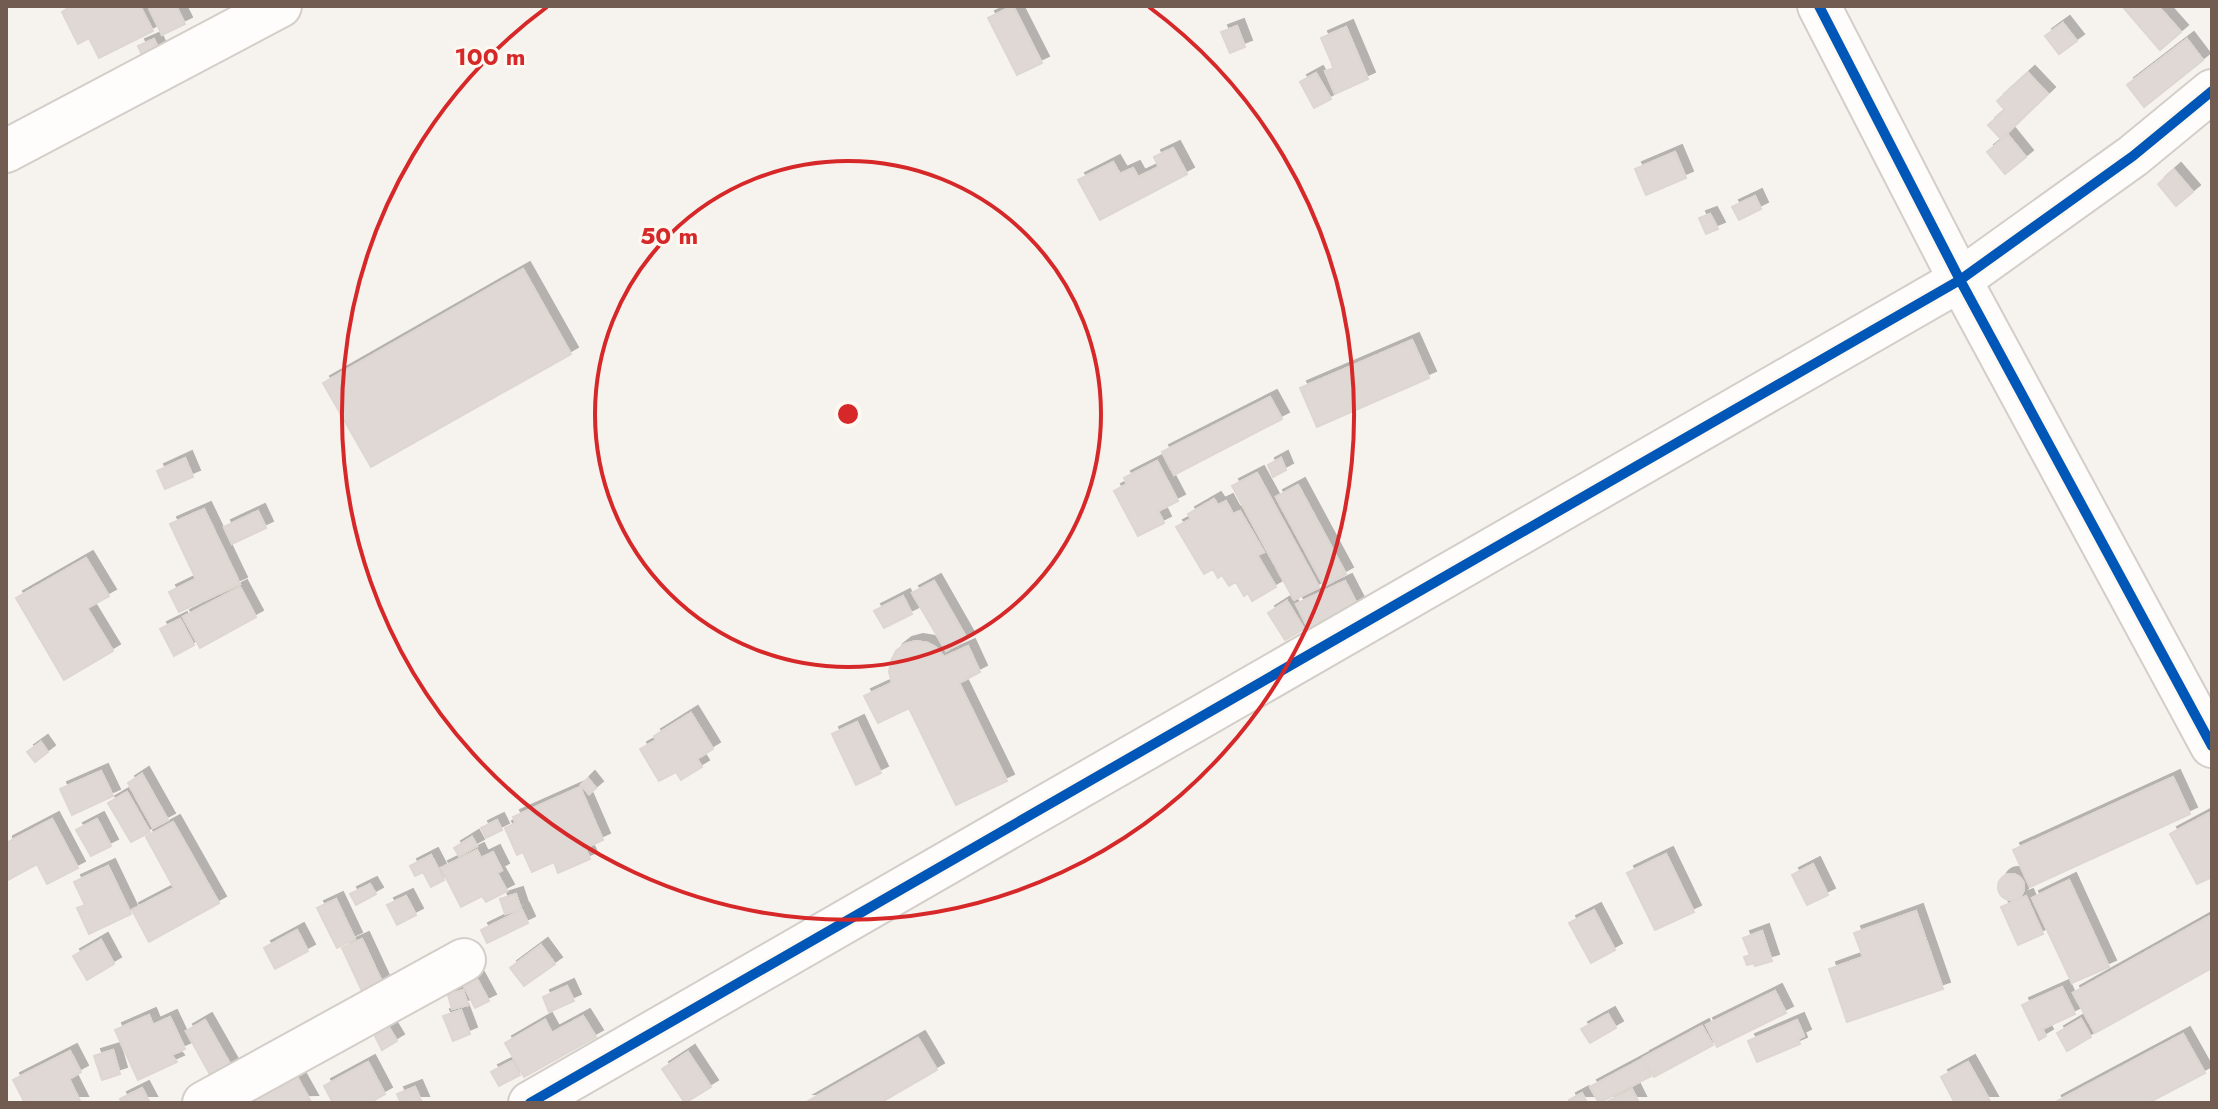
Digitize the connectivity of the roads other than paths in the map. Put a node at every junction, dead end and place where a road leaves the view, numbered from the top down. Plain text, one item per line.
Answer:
1 (280, 6) edge
2 (1819, 6) edge
3 (2212, 91) edge
4 (6, 151) edge
5 (1960, 280) junction
6 (2212, 746) edge
7 (464, 960) dead end
8 (204, 1103) edge
9 (530, 1103) edge

1 - 4 street
2 - 5 street
3 - 5 street
5 - 6 street
5 - 9 street
7 - 8 street

